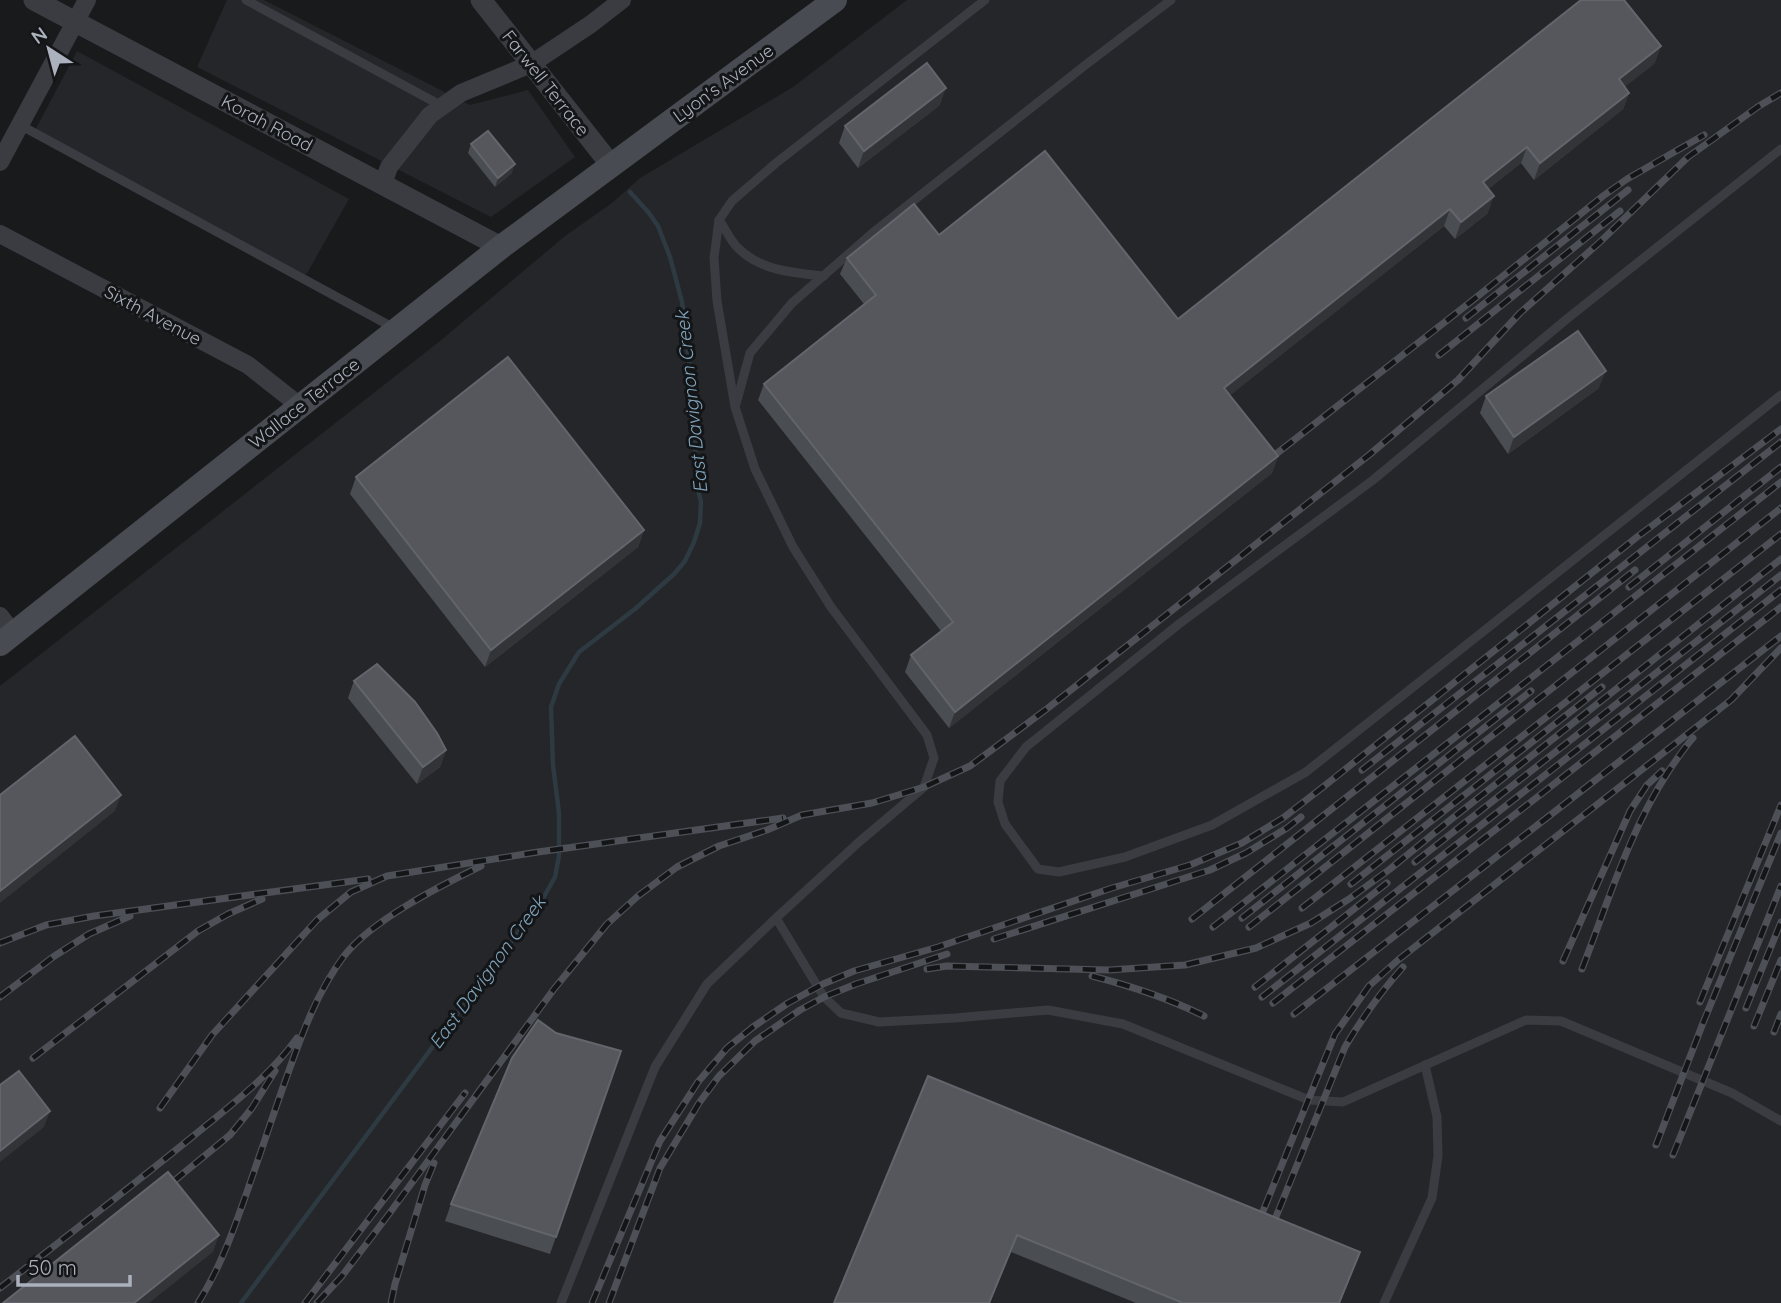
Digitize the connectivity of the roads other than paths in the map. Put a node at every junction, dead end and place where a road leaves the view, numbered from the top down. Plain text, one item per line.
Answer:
1 (34, 0) edge
2 (87, 0) edge
3 (246, 0) edge
4 (481, 0) edge
5 (622, 0) edge
6 (835, 0) edge
7 (985, 0) edge
8 (1171, 0) edge
9 (75, 23) junction
10 (531, 64) junction
11 (442, 107) junction
12 (20, 125) junction
13 (1781, 149) edge
14 (0, 162) edge
15 (611, 165) junction
16 (383, 184) junction
17 (719, 220) junction
18 (0, 234) edge
19 (500, 247) junction
20 (824, 276) junction
21 (397, 330) junction
22 (1781, 395) edge
23 (300, 406) junction
24 (735, 407) junction
25 (4, 631) edge
26 (776, 918) junction
27 (1425, 1065) junction
28 (1781, 1121) edge
29 (561, 1303) edge
30 (1384, 1303) edge

1 - 9 street, Korah Road
2 - 9 street
3 - 11 lane
4 - 10 street, Farwell Terrace
5 - 10 street
6 - 15 main road, Lyon's Avenue
7 - 17 lane
8 - 20 lane
9 - 12 street
9 - 16 street, Korah Road
10 - 11 street
10 - 15 street, Farwell Terrace
11 - 16 street
12 - 14 street
12 - 21 lane
13 - 22 lane
15 - 19 main road, Wallace Terrace
16 - 19 street, Korah Road
17 - 20 lane
17 - 24 lane
18 - 23 street, Sixth Avenue
19 - 21 main road, Wallace Terrace
20 - 24 lane
21 - 23 main road, Wallace Terrace
23 - 25 main road, Wallace Terrace
24 - 26 lane
26 - 27 lane
26 - 29 lane
27 - 28 lane
27 - 30 lane

